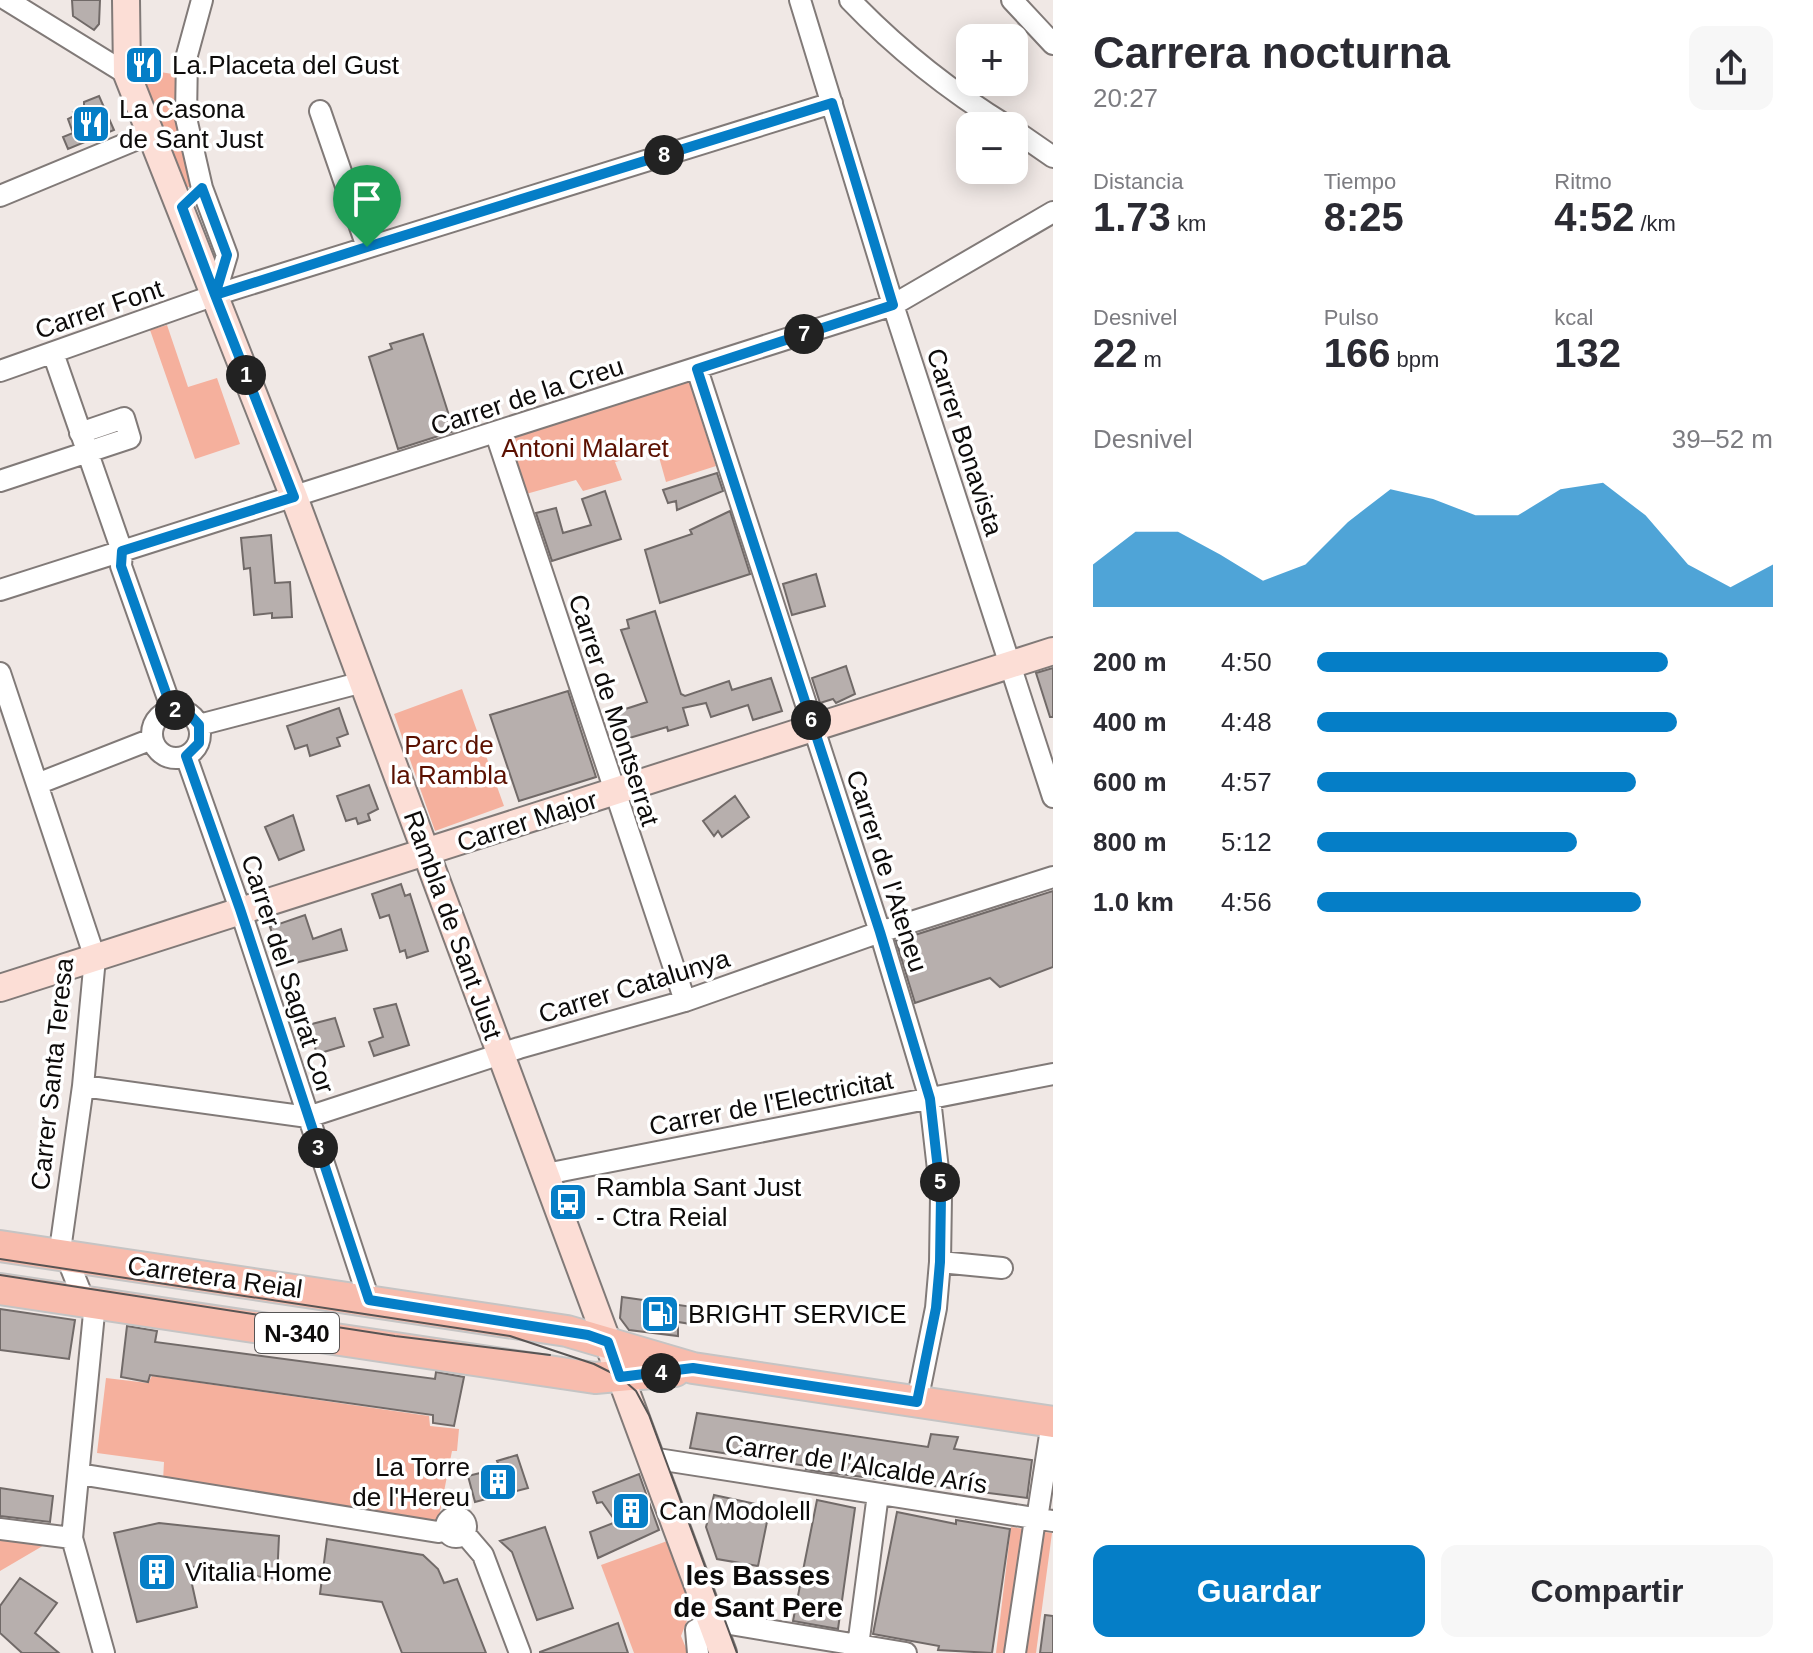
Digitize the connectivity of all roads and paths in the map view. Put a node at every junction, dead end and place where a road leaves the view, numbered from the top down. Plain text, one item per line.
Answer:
1 (7, 0) edge
2 (126, 0) edge
3 (202, 0) edge
4 (800, 0) edge
5 (850, 0) edge
6 (1012, 0) edge
7 (1053, 44) edge
8 (127, 74) junction
9 (832, 103) junction
10 (320, 111) dead end
11 (988, 112) edge
12 (152, 133) junction
13 (1028, 140) edge
14 (1053, 157) edge
15 (202, 188) junction
16 (0, 196) edge
17 (182, 207) junction
18 (1053, 212) edge
19 (367, 247) junction
20 (215, 295) junction
21 (893, 305) junction
22 (53, 353) junction
23 (697, 369) junction
24 (0, 371) edge
25 (496, 434) junction
26 (84, 442) junction
27 (0, 481) edge
28 (294, 497) junction
29 (122, 551) junction
30 (0, 590) edge
31 (1053, 651) edge
32 (1010, 665) junction
33 (0, 673) edge
34 (363, 682) junction
35 (172, 710) junction
36 (199, 725) junction
37 (813, 728) junction
38 (152, 739) junction
39 (186, 756) junction
40 (37, 784) junction
41 (613, 793) junction
42 (1053, 797) edge
43 (426, 852) junction
44 (1053, 877) edge
45 (240, 909) junction
46 (880, 932) junction
47 (95, 958) junction
48 (0, 988) edge
49 (685, 1001) junction
50 (501, 1054) junction
51 (1053, 1074) edge
52 (83, 1086) junction
53 (930, 1099) junction
54 (308, 1117) junction
55 (546, 1174) junction
56 (0, 1246) edge
57 (64, 1255) junction
58 (940, 1262) junction
59 (1002, 1268) dead end
60 (0, 1289) edge
61 (369, 1300) junction
62 (95, 1303) junction
63 (608, 1342) junction
64 (693, 1368) junction
65 (620, 1377) junction
66 (917, 1402) junction
67 (1052, 1422) edge
68 (651, 1458) junction
69 (79, 1474) junction
70 (878, 1494) junction
71 (1042, 1520) edge
72 (0, 1529) edge
73 (72, 1538) junction
74 (712, 1621) junction
75 (758, 1631) junction
76 (858, 1646) junction
77 (104, 1653) edge
78 (520, 1653) edge
79 (698, 1653) edge
80 (723, 1653) edge
81 (766, 1653) edge
82 (906, 1653) edge
83 (1015, 1653) edge

1 - 8 street
2 - 8 street
3 - 15 street
4 - 9 street, Carrer Bonavista
5 - 11 street
6 - 7 street
8 - 12 street, Rambla de Sant Just
9 - 19 street, Carrer Font
9 - 21 street, Carrer Bonavista
10 - 19 street
12 - 16 street
12 - 17 street, Rambla de Sant Just
13 - 14 street
15 - 17 street
15 - 20 street
17 - 20 street, Rambla de Sant Just
18 - 21 street, Carrer de la Creu
19 - 20 street, Carrer Font
20 - 22 street, Carrer Font
20 - 28 street, Rambla de Sant Just
21 - 23 street, Carrer de la Creu
21 - 32 street, Carrer Bonavista
22 - 24 street, Carrer Font
22 - 26 street
23 - 25 street, Carrer de la Creu
23 - 37 street, Carrer de l'Ateneu
25 - 28 street, Carrer de la Creu
25 - 41 street, Carrer de Montserrat
26 - 27 street
26 - 29 street
28 - 29 street, Carrer de la Creu
28 - 34 street, Rambla de Sant Just
29 - 30 street, Carrer de la Creu
29 - 35 street
31 - 32 street, Carrer Major
32 - 37 street, Carrer Major
32 - 42 street, Carrer Bonavista
33 - 40 street, Carrer Santa Teresa
34 - 36 street
34 - 43 street, Rambla de Sant Just
35 - 36 street
35 - 38 street
36 - 39 street
37 - 41 street, Carrer Major
37 - 46 street, Carrer de l'Ateneu
38 - 39 street
38 - 40 street
39 - 45 street, Carrer del Sagrat Cor
40 - 47 street, Carrer Santa Teresa
41 - 43 street, Carrer Major
41 - 49 street, Carrer de Montserrat
43 - 45 street, Carrer Major
43 - 50 street, Rambla de Sant Just
44 - 46 street, Carrer Catalunya
45 - 47 street, Carrer Major
45 - 54 street, Carrer del Sagrat Cor
46 - 49 street, Carrer Catalunya
46 - 53 street, Carrer de l'Ateneu
47 - 48 street, Carrer Major
47 - 52 street, Carrer Santa Teresa
49 - 50 street, Carrer Catalunya
50 - 54 street, Carrer Catalunya
50 - 55 street, Rambla de Sant Just
51 - 53 street, Carrer de l'Electricitat
52 - 54 street, Carrer Catalunya
52 - 57 street, Carrer Santa Teresa
53 - 55 street, Carrer de l'Electricitat
53 - 58 street, Carrer de l'Ateneu
54 - 61 street, Carrer del Sagrat Cor
55 - 63 street, Rambla de Sant Just
56 - 57 main road, Carretera Reial / N-340
57 - 61 main road, Carretera Reial / N-340
57 - 62 street, Carretera Reial
58 - 59 street
58 - 66 street, Carrer de l'Ateneu
60 - 62 main road, Carretera Reial / N-340
61 - 63 main road, Carretera Reial / N-340
62 - 65 main road, Carretera Reial / N-340
62 - 69 street
63 - 64 main road, Carretera Reial / N-340
63 - 65 street, Rambla de Sant Just
64 - 65 main road, Carretera Reial / N-340
64 - 66 main road, Carretera Reial / N-340
65 - 68 street, Rambla de Sant Just
66 - 67 main road, Carretera Reial / N-340
67 - 71 street
68 - 70 street, Carrer de l'Alcalde Arís
68 - 74 street, Rambla de Sant Just
69 - 73 street
69 - 78 street
70 - 71 street, Carrer de l'Alcalde Arís
70 - 76 street
71 - 83 street
72 - 73 street
73 - 77 street
74 - 75 street
74 - 79 street
74 - 80 street, Rambla de Sant Just
75 - 76 street
75 - 81 street
76 - 82 street

